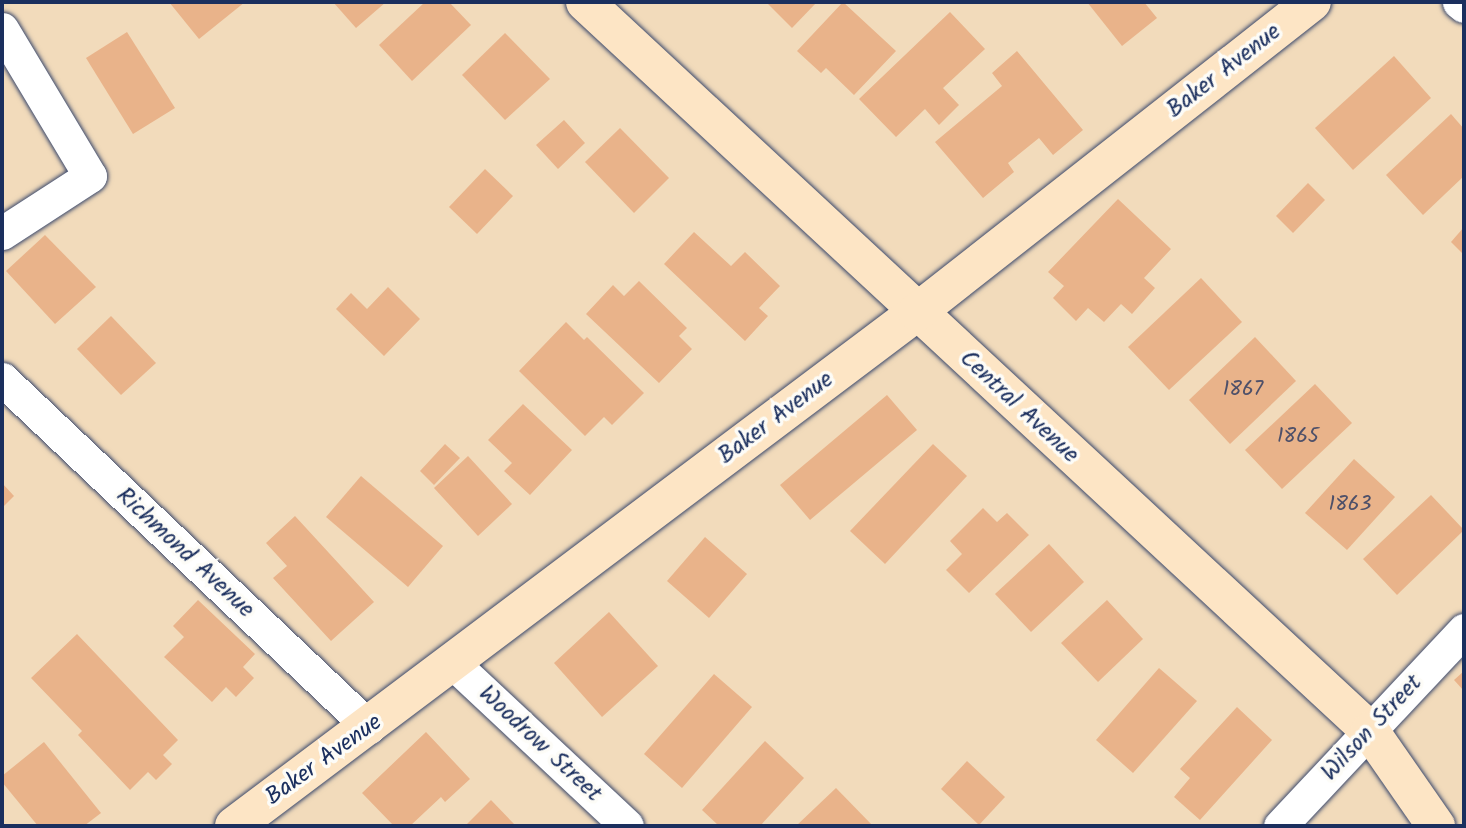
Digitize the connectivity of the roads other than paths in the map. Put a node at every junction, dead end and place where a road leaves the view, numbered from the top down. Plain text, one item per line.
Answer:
1 (585, 2) edge
2 (1312, 2) edge
3 (1460, 2) edge
4 (1464, 6) edge
5 (2, 29) edge
6 (2, 233) edge
7 (917, 312) junction
8 (2, 379) edge
9 (1464, 630) edge
10 (453, 663) junction
11 (369, 727) junction
12 (1370, 731) junction
13 (234, 826) edge
14 (627, 826) edge
15 (1280, 826) edge
16 (1436, 826) edge

1 - 7 street, Central Avenue
2 - 7 street, Baker Avenue
3 - 4 street
5 - 6 street
7 - 10 street, Baker Avenue
7 - 12 street, Central Avenue
8 - 11 street, Richmond Avenue
9 - 12 street, Wilson Street
10 - 11 street, Baker Avenue
10 - 14 street, Woodrow Street
11 - 13 street, Baker Avenue
12 - 15 street, Wilson Street
12 - 16 street, Central Avenue

